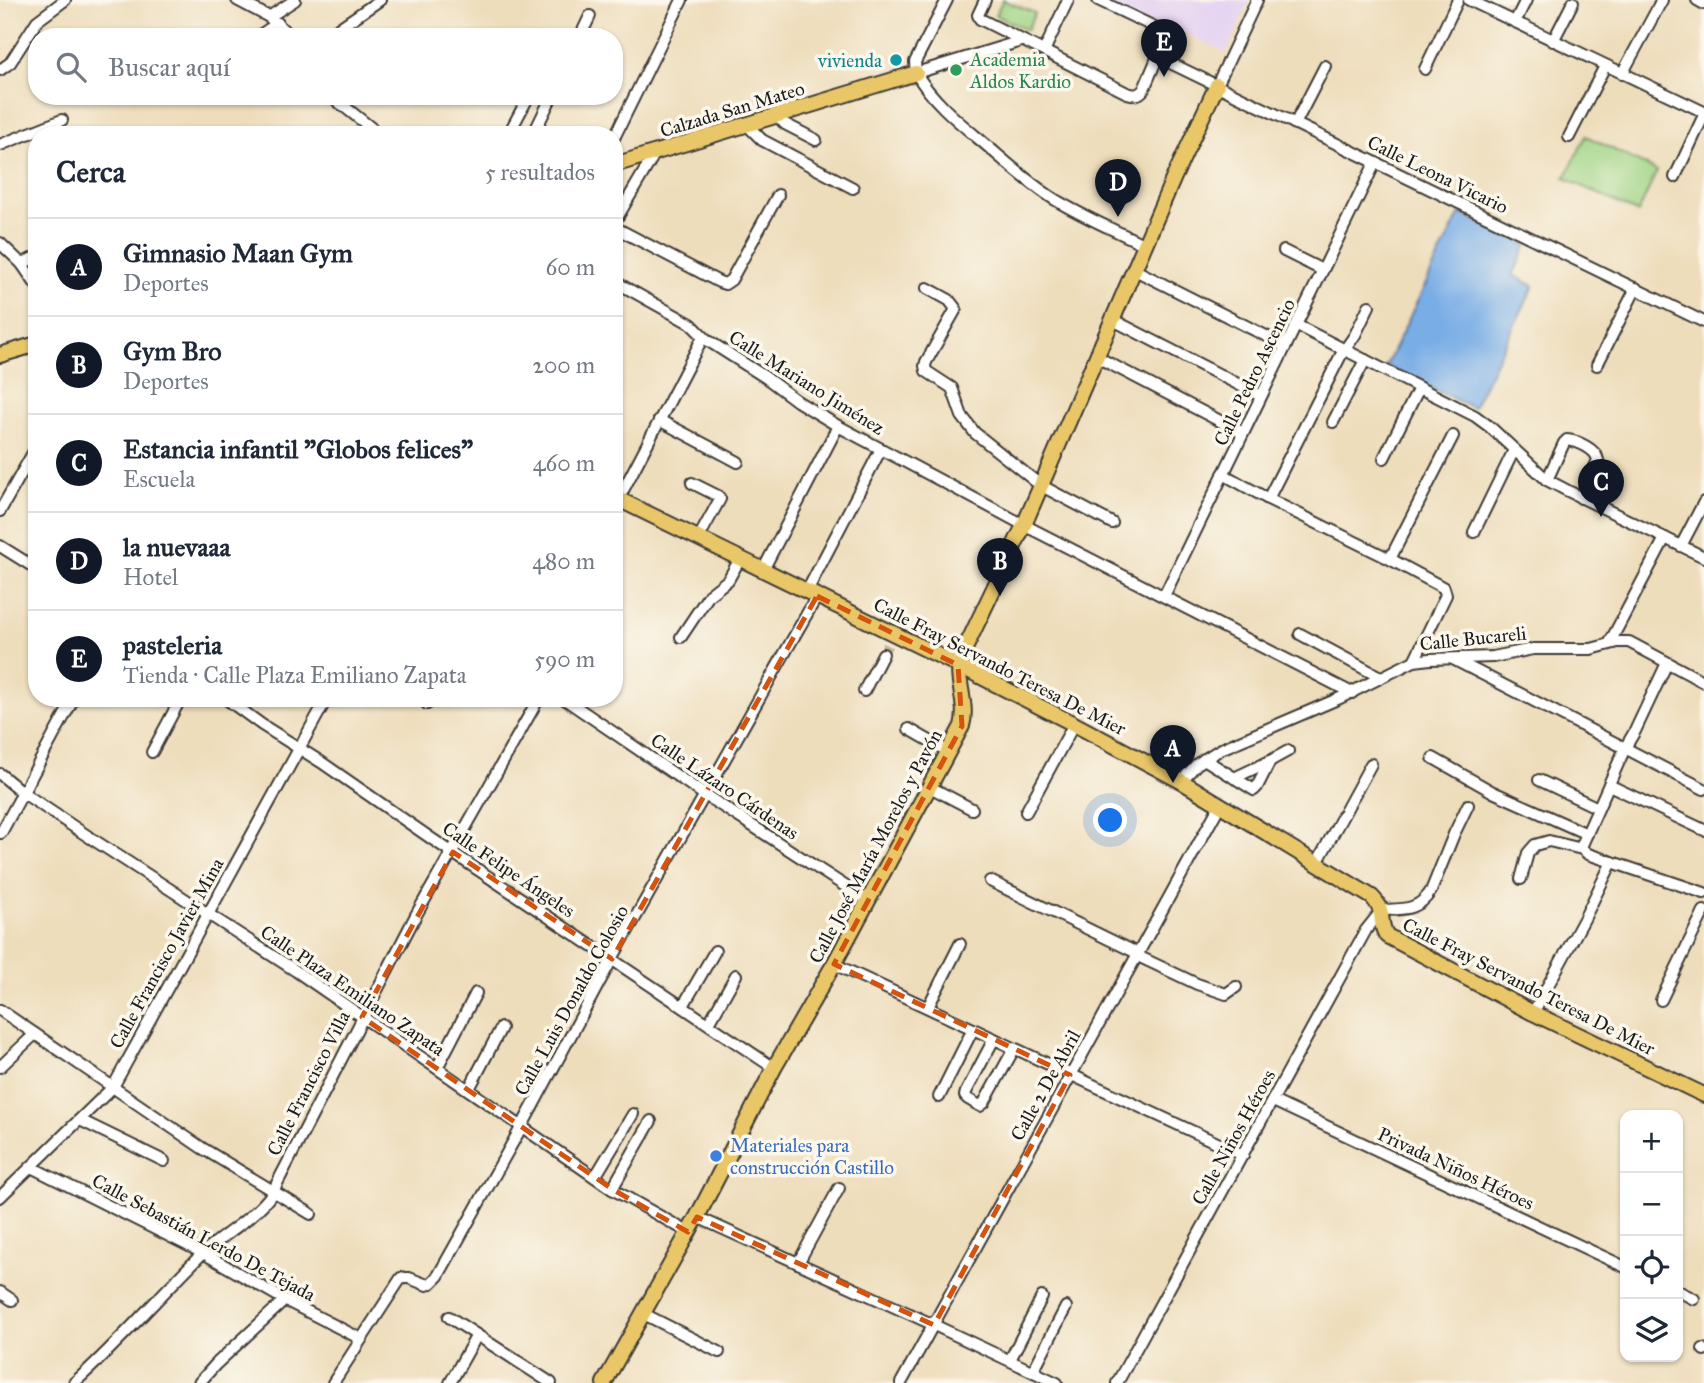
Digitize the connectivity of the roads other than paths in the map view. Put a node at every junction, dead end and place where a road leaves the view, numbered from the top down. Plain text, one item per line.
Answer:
1 (65, 0) edge
2 (237, 0) edge
3 (295, 0) edge
4 (380, 0) edge
5 (682, 0) edge
6 (947, 0) edge
7 (985, 0) edge
8 (1068, 0) edge
9 (1098, 0) edge
10 (1257, 0) edge
11 (1458, 0) edge
12 (1469, 0) edge
13 (1526, 0) edge
14 (1662, 0) edge
15 (1697, 0) edge
16 (1573, 2) dead end
17 (1704, 4) edge
18 (590, 16) dead end
19 (273, 20) junction
20 (1515, 22) junction
21 (32, 28) edge
22 (265, 28) edge
23 (282, 28) edge
24 (339, 28) edge
25 (584, 28) edge
26 (28, 34) edge
27 (1021, 41) junction
28 (1553, 41) junction
29 (1044, 51) junction
30 (1158, 57) junction
31 (1325, 66) dead end
32 (1605, 66) junction
33 (1425, 69) dead end
34 (0, 70) edge
35 (916, 73) junction
36 (1622, 74) junction
37 (1216, 85) junction
38 (342, 105) edge
39 (524, 105) edge
40 (548, 105) edge
41 (1704, 114) edge
42 (778, 116) junction
43 (62, 120) dead end
44 (1295, 124) junction
45 (747, 125) junction
46 (47, 126) edge
47 (369, 126) edge
48 (513, 126) edge
49 (537, 126) edge
50 (620, 126) edge
51 (28, 134) edge
52 (1569, 137) dead end
53 (816, 140) dead end
54 (0, 145) edge
55 (655, 153) junction
56 (623, 162) edge
57 (1375, 163) junction
58 (1675, 177) dead end
59 (853, 188) dead end
60 (778, 195) dead end
61 (623, 209) edge
62 (623, 230) edge
63 (0, 243) edge
64 (1145, 245) junction
65 (1284, 251) dead end
66 (28, 261) edge
67 (22, 264) junction
68 (1135, 270) junction
69 (1322, 270) junction
70 (28, 273) edge
71 (623, 286) edge
72 (927, 288) dead end
73 (1636, 288) junction
74 (1370, 306) dead end
75 (1113, 320) junction
76 (1704, 322) edge
77 (1296, 325) junction
78 (703, 337) junction
79 (1286, 346) junction
80 (28, 347) edge
81 (1344, 350) junction
82 (0, 355) edge
83 (1097, 357) junction
84 (1364, 360) junction
85 (1597, 365) dead end
86 (1419, 388) junction
87 (1261, 396) junction
88 (659, 420) junction
89 (1333, 422) dead end
90 (838, 426) junction
91 (1243, 433) junction
92 (1453, 436) dead end
93 (881, 449) junction
94 (1514, 450) junction
95 (1384, 458) dead end
96 (28, 462) edge
97 (738, 462) dead end
98 (1223, 474) junction
99 (1547, 480) junction
100 (692, 483) dead end
101 (623, 485) edge
102 (1040, 485) junction
103 (1581, 498) junction
104 (1268, 499) junction
105 (623, 502) edge
106 (1704, 502) edge
107 (0, 511) edge
108 (1112, 523) dead end
109 (1024, 525) junction
110 (1474, 532) dead end
111 (1665, 538) junction
112 (698, 539) junction
113 (0, 545) edge
114 (1681, 546) junction
115 (1704, 557) edge
116 (740, 559) junction
117 (1390, 559) junction
118 (28, 563) edge
119 (763, 570) junction
120 (812, 594) junction
121 (1164, 596) junction
122 (1300, 635) dead end
123 (681, 637) dead end
124 (1609, 644) junction
125 (883, 654) tunnel mouth
126 (1450, 658) junction
127 (1415, 661) junction
128 (1667, 663) junction
129 (958, 665) junction
130 (1380, 677) junction
131 (1704, 682) edge
132 (864, 691) dead end
133 (1352, 693) junction
134 (69, 707) edge
135 (176, 707) edge
136 (237, 707) edge
137 (322, 707) edge
138 (534, 707) edge
139 (576, 707) edge
140 (1074, 724) junction
141 (909, 729) dead end
142 (300, 748) junction
143 (1625, 748) junction
144 (1287, 751) dead end
145 (152, 752) dead end
146 (949, 752) junction
147 (1433, 758) dead end
148 (1204, 759) junction
149 (1270, 761) junction
150 (1371, 764) dead end
151 (0, 774) edge
152 (1234, 778) junction
153 (1539, 780) dead end
154 (1181, 781) junction
155 (1609, 785) junction
156 (930, 788) junction
157 (1704, 789) edge
158 (22, 792) junction
159 (705, 795) junction
160 (1220, 804) junction
161 (1468, 805) dead end
162 (1598, 808) junction
163 (972, 809) dead end
164 (1026, 812) dead end
165 (1704, 830) edge
166 (1, 833) edge
167 (1587, 834) junction
168 (1582, 849) junction
169 (453, 852) junction
170 (1612, 862) junction
171 (1317, 863) junction
172 (1521, 879) dead end
173 (990, 881) dead end
174 (1704, 892) edge
175 (868, 901) junction
176 (1382, 910) junction
177 (1704, 911) edge
178 (208, 914) junction
179 (960, 944) dead end
180 (715, 951) dead end
181 (1137, 953) junction
182 (612, 959) junction
183 (834, 964) junction
184 (736, 975) dead end
185 (1236, 987) dead end
186 (477, 993) dead end
187 (1661, 1000) dead end
188 (683, 1006) junction
189 (928, 1007) junction
190 (0, 1010) edge
191 (1533, 1013) junction
192 (362, 1017) junction
193 (709, 1023) junction
194 (501, 1028) dead end
195 (973, 1029) junction
196 (35, 1034) junction
197 (994, 1039) junction
198 (1014, 1049) junction
199 (0, 1067) edge
200 (437, 1068) junction
201 (774, 1068) junction
202 (1070, 1075) junction
203 (113, 1087) junction
204 (469, 1089) junction
205 (1704, 1095) edge
206 (939, 1097) dead end
207 (1273, 1101) junction
208 (633, 1114) dead end
209 (79, 1120) junction
210 (651, 1121) dead end
211 (522, 1126) junction
212 (1243, 1155) junction
213 (164, 1161) dead end
214 (31, 1167) junction
215 (595, 1177) junction
216 (839, 1188) dead end
217 (612, 1189) junction
218 (272, 1191) junction
219 (0, 1197) edge
220 (311, 1214) dead end
221 (697, 1217) junction
222 (688, 1232) junction
223 (203, 1253) junction
224 (798, 1263) junction
225 (1620, 1265) edge
226 (0, 1292) edge
227 (1683, 1294) edge
228 (1042, 1297) dead end
229 (1693, 1299) dead end
230 (12, 1300) dead end
231 (285, 1300) junction
232 (1066, 1307) dead end
233 (642, 1313) junction
234 (450, 1317) dead end
235 (934, 1325) junction
236 (477, 1335) junction
237 (361, 1339) junction
238 (719, 1352) dead end
239 (1010, 1360) junction
240 (1032, 1371) junction
241 (75, 1383) edge
242 (199, 1383) edge
243 (333, 1383) edge
244 (450, 1383) edge
245 (551, 1383) edge
246 (604, 1383) edge
247 (901, 1383) edge
248 (1057, 1383) edge
249 (1117, 1383) edge

1 - 21 street
2 - 19 street
3 - 19 street
4 - 24 street
5 - 50 street
6 - 35 street
7 - 27 street
8 - 29 street
9 - 30 street
10 - 37 street
11 - 33 street
12 - 20 street
13 - 20 street
14 - 36 street
15 - 17 street
16 - 28 street
18 - 25 street
19 - 22 street
19 - 23 street
20 - 28 street
26 - 34 street
27 - 29 street
27 - 35 street, Calzada San Mateo
28 - 32 street
29 - 30 street
30 - 37 street, Calle Leona Vicario
31 - 44 street
32 - 36 street
32 - 52 street
35 - 42 main road, Calzada San Mateo
35 - 64 street
36 - 41 street
37 - 44 street, Calle Leona Vicario
37 - 64 main road
38 - 47 street
39 - 48 street
40 - 49 street
41 - 58 street
42 - 45 main road, Calzada San Mateo
42 - 53 street
43 - 46 street
44 - 57 street, Calle Leona Vicario
45 - 55 main road, Calzada San Mateo
45 - 59 street
51 - 54 street
55 - 56 main road, Calzada San Mateo
55 - 61 street
57 - 69 street, Calle Pedro Ascencio
57 - 73 street, Calle Leona Vicario
60 - 62 street
63 - 67 street
64 - 68 main road
65 - 69 street
66 - 67 street
67 - 70 street
68 - 75 main road
68 - 79 street
69 - 77 street, Calle Pedro Ascencio
71 - 78 street, Calle Mariano Jiménez
72 - 102 street
73 - 76 street, Calle Leona Vicario
73 - 85 street
74 - 81 street
75 - 83 main road
75 - 87 street
77 - 79 street, Calle Pedro Ascencio
77 - 81 street
78 - 88 street, Calle Fray Servando Teresa De Mier
78 - 90 street, Calle Mariano Jiménez
79 - 87 street, Calle Pedro Ascencio
80 - 82 main road
81 - 84 street
81 - 104 street
83 - 91 street
83 - 102 main road
84 - 86 street
84 - 89 street
86 - 94 street
86 - 95 street
87 - 91 street, Calle Pedro Ascencio
88 - 97 street
88 - 101 street, Calle Fray Servando Teresa De Mier
90 - 93 street, Calle Mariano Jiménez
90 - 119 street
91 - 98 street, Calle Pedro Ascencio
92 - 117 street
93 - 109 street, Calle Mariano Jiménez
93 - 120 street, Calle Luis Donaldo Colosio
94 - 99 street
94 - 110 street
96 - 107 street
98 - 104 street
98 - 121 street, Calle Pedro Ascencio
99 - 103 street
99 - 103 street
100 - 112 street
102 - 108 street
102 - 109 main road
103 - 111 street
104 - 117 street
105 - 112 main road, Calle Fray Servando Teresa De Mier
106 - 114 street
109 - 121 street, Calle Mariano Jiménez
109 - 129 main road
111 - 114 street
111 - 124 street
112 - 116 main road, Calle Fray Servando Teresa De Mier
113 - 118 street
114 - 115 street
116 - 119 main road, Calle Fray Servando Teresa De Mier
116 - 123 street
117 - 127 street
119 - 120 main road, Calle Fray Servando Teresa De Mier
120 - 129 main road, Calle Fray Servando Teresa De Mier
120 - 159 street, Calle Luis Donaldo Colosio
121 - 133 street, Calle Mariano Jiménez
122 - 130 street
124 - 126 street, Calle Bucareli
124 - 128 street, Calle Bucareli
125 - 132 street
126 - 127 street, Calle Bucareli
126 - 143 street
127 - 130 street, Calle Bucareli
128 - 131 street, Calle Bucareli
128 - 143 street
129 - 140 main road, Calle Fray Servando Teresa De Mier
129 - 146 main road, Calle José María Morelos y Pavón
130 - 133 street, Calle Bucareli
133 - 148 street, Calle Bucareli
134 - 158 street
135 - 145 street
136 - 142 street, Calle Felipe Ángeles
137 - 142 street, Calle Francisco Javier Mina
138 - 169 street, Calle Francisco Villa
139 - 159 street, Calle Lázaro Cárdenas
140 - 154 main road, Calle Fray Servando Teresa De Mier
140 - 164 street
141 - 146 street
142 - 169 street, Calle Felipe Ángeles
142 - 178 street, Calle Francisco Javier Mina
143 - 155 street
143 - 157 street
144 - 149 street
146 - 156 main road, Calle José María Morelos y Pavón
147 - 167 street
148 - 152 street
148 - 154 street, Calle Bucareli
149 - 152 street
149 - 152 street
150 - 171 street
151 - 158 street, Calle Plaza Emiliano Zapata
153 - 162 street
154 - 160 main road, Calle Fray Servando Teresa De Mier
155 - 162 street
155 - 165 street
156 - 163 street
156 - 175 main road, Calle José María Morelos y Pavón
158 - 166 street
158 - 178 street, Calle Plaza Emiliano Zapata
159 - 175 street, Calle Lázaro Cárdenas
159 - 182 street, Calle Luis Donaldo Colosio
160 - 171 main road, Calle Fray Servando Teresa De Mier
160 - 181 street, Calle 2 De Abril
161 - 176 street
162 - 167 street
167 - 168 street
168 - 170 street
168 - 172 street
169 - 182 street, Calle Felipe Ángeles
169 - 192 street, Calle Francisco Villa
170 - 174 street
170 - 191 street
171 - 176 main road, Calle Fray Servando Teresa De Mier
173 - 181 street
175 - 183 main road, Calle José María Morelos y Pavón
176 - 191 main road, Calle Fray Servando Teresa De Mier
176 - 207 street, Calle Niños Héroes
177 - 187 street
178 - 192 street, Calle Plaza Emiliano Zapata
178 - 203 street, Calle Francisco Javier Mina
179 - 189 street
180 - 188 street
181 - 185 street
181 - 202 street, Calle 2 De Abril
182 - 188 street, Calle Felipe Ángeles
182 - 211 street, Calle Luis Donaldo Colosio
183 - 189 street
183 - 201 main road, Calle José María Morelos y Pavón
184 - 193 street
186 - 200 street
188 - 193 street, Calle Felipe Ángeles
189 - 195 street
190 - 196 street
191 - 205 main road, Calle Fray Servando Teresa De Mier
192 - 200 street, Calle Plaza Emiliano Zapata
192 - 218 street, Calle Francisco Villa
193 - 201 street, Calle Felipe Ángeles
194 - 204 street
195 - 197 street
195 - 206 street
196 - 199 street
196 - 203 street
197 - 198 street
197 - 198 street
198 - 202 street
200 - 204 street, Calle Plaza Emiliano Zapata
201 - 221 main road, Calle José María Morelos y Pavón
202 - 212 street
202 - 235 street, Calle 2 De Abril
203 - 209 street, Calle Francisco Javier Mina
203 - 218 street
204 - 211 street, Calle Plaza Emiliano Zapata
207 - 212 street, Calle Niños Héroes
207 - 225 street, Privada Niños Héroes
208 - 215 street
209 - 213 street
209 - 214 street, Calle Francisco Javier Mina
210 - 217 street
211 - 215 street, Calle Plaza Emiliano Zapata
211 - 237 street, Calle Luis Donaldo Colosio
212 - 249 street, Calle Niños Héroes
214 - 219 street, Calle Francisco Javier Mina
214 - 223 street, Calle Sebastián Lerdo De Tejada
215 - 217 street, Calle Plaza Emiliano Zapata
216 - 224 street
217 - 222 street, Calle Plaza Emiliano Zapata
218 - 220 street
218 - 223 street, Calle Francisco Villa
221 - 222 main road, Calle José María Morelos y Pavón
221 - 224 street
222 - 233 main road, Calle José María Morelos y Pavón
223 - 231 street, Calle Sebastián Lerdo De Tejada
223 - 241 street, Calle Francisco Villa
224 - 235 street
226 - 230 street
227 - 229 street
228 - 239 street
231 - 237 street, Calle Sebastián Lerdo De Tejada
231 - 242 street
232 - 240 street
233 - 238 street
233 - 246 main road, Calle José María Morelos y Pavón
234 - 236 street
235 - 239 street
235 - 247 street, Calle 2 De Abril
236 - 244 street
236 - 245 street
237 - 243 street, Calle Luis Donaldo Colosio
239 - 240 street
240 - 248 street

